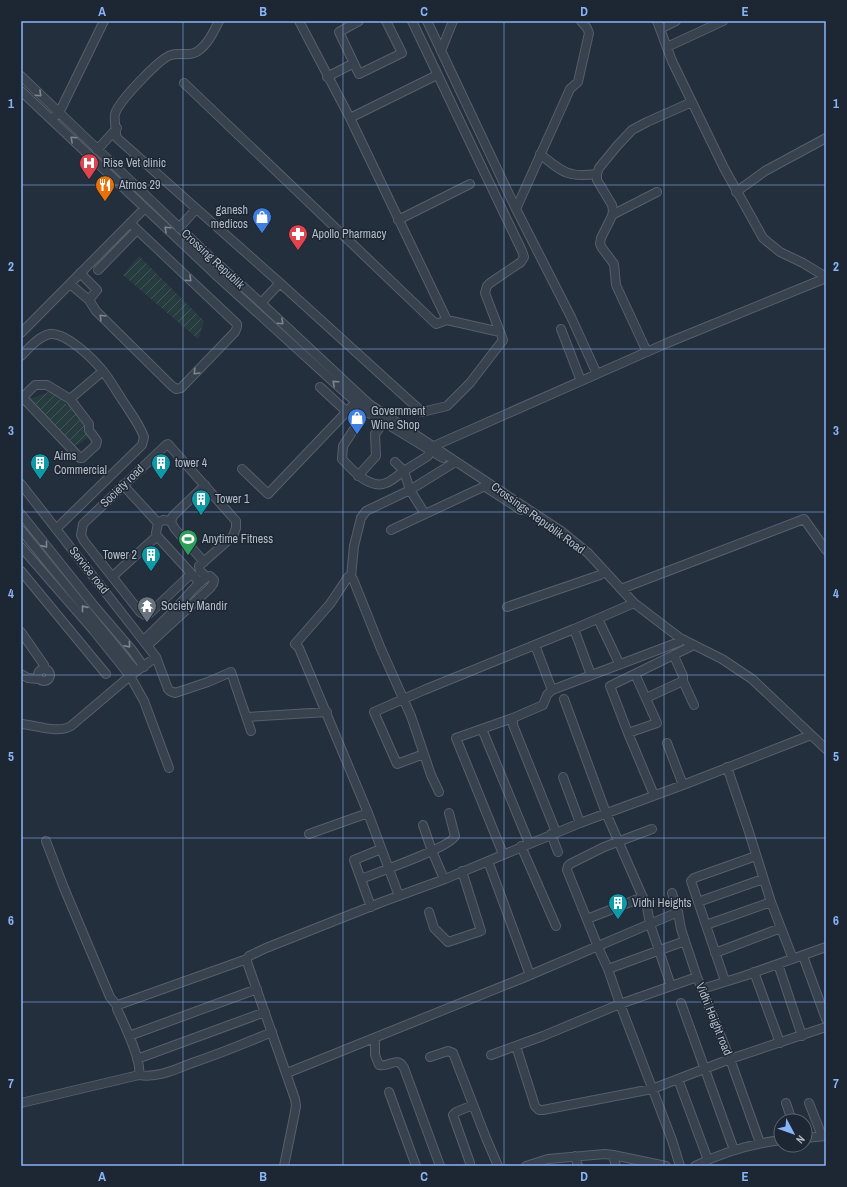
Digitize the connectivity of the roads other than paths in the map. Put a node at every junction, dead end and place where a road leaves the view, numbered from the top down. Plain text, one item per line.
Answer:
1 (104, 21) edge
2 (219, 21) edge
3 (299, 21) edge
4 (359, 21) edge
5 (386, 21) edge
6 (412, 21) edge
7 (427, 21) edge
8 (453, 21) edge
9 (581, 21) edge
10 (656, 21) edge
11 (676, 21) edge
12 (722, 21) edge
13 (660, 29) junction
14 (667, 46) junction
15 (441, 51) junction
16 (354, 63) junction
17 (437, 75) junction
18 (21, 76) edge
19 (327, 77) junction
20 (184, 83) dead end
21 (21, 92) edge
22 (692, 102) junction
23 (59, 113) junction
24 (350, 118) junction
25 (52, 120) junction
26 (117, 128) junction
27 (826, 138) edge
28 (98, 150) junction
29 (540, 154) junction
30 (597, 174) junction
31 (470, 184) dead end
32 (657, 192) dead end
33 (736, 192) junction
34 (145, 208) junction
35 (196, 209) junction
36 (516, 209) junction
37 (612, 214) junction
38 (398, 220) junction
39 (130, 224) junction
40 (179, 228) junction
41 (137, 230) junction
42 (94, 260) junction
43 (80, 273) junction
44 (826, 278) edge
45 (280, 283) junction
46 (70, 284) junction
47 (89, 300) junction
48 (261, 303) junction
49 (446, 320) junction
50 (561, 329) dead end
51 (500, 332) junction
52 (21, 333) edge
53 (647, 352) junction
54 (21, 356) edge
55 (103, 370) junction
56 (597, 374) junction
57 (582, 381) junction
58 (320, 387) dead end
59 (70, 400) junction
60 (363, 404) junction
61 (347, 412) junction
62 (384, 422) junction
63 (432, 448) junction
64 (395, 462) dead end
65 (452, 464) junction
66 (242, 469) dead end
67 (404, 471) junction
68 (358, 476) junction
69 (21, 484) edge
70 (205, 484) junction
71 (123, 486) junction
72 (485, 486) junction
73 (410, 490) junction
74 (21, 514) edge
75 (425, 514) junction
76 (173, 516) junction
77 (158, 523) junction
78 (56, 528) junction
79 (21, 530) edge
80 (391, 530) dead end
81 (157, 536) junction
82 (21, 547) edge
83 (826, 550) edge
84 (201, 565) junction
85 (21, 571) edge
86 (190, 574) junction
87 (600, 575) junction
88 (113, 576) junction
89 (207, 577) junction
90 (351, 577) junction
91 (200, 583) junction
92 (621, 590) junction
93 (632, 605) junction
94 (507, 607) dead end
95 (598, 619) junction
96 (574, 629) junction
97 (21, 632) edge
98 (146, 642) junction
99 (679, 642) junction
100 (535, 645) junction
101 (690, 647) junction
102 (674, 656) junction
103 (156, 657) junction
104 (619, 663) junction
105 (144, 666) junction
106 (133, 673) junction
107 (21, 674) edge
108 (106, 674) dead end
109 (635, 674) junction
110 (591, 675) junction
111 (683, 681) junction
112 (552, 690) junction
113 (646, 698) junction
114 (564, 699) dead end
115 (404, 700) junction
116 (694, 705) dead end
117 (326, 712) junction
118 (247, 717) junction
119 (513, 718) junction
120 (21, 724) edge
121 (482, 729) junction
122 (251, 731) dead end
123 (628, 733) junction
124 (809, 736) junction
125 (667, 744) dead end
126 (826, 749) edge
127 (424, 754) junction
128 (826, 754) edge
129 (727, 767) junction
130 (169, 768) dead end
131 (563, 777) dead end
132 (683, 785) junction
133 (439, 792) dead end
134 (654, 795) junction
135 (368, 813) junction
136 (449, 813) dead end
137 (606, 813) junction
138 (580, 823) junction
139 (423, 825) dead end
140 (652, 829) dead end
141 (554, 833) junction
142 (309, 834) dead end
143 (46, 842) dead end
144 (618, 842) junction
145 (525, 845) junction
146 (381, 849) junction
147 (432, 851) junction
148 (558, 852) dead end
149 (503, 854) junction
150 (756, 856) junction
151 (488, 861) junction
152 (389, 868) junction
153 (462, 872) junction
154 (360, 879) junction
155 (444, 879) junction
156 (763, 879) junction
157 (672, 893) dead end
158 (399, 896) junction
159 (643, 897) junction
160 (698, 902) junction
161 (770, 902) junction
162 (371, 907) junction
163 (429, 912) dead end
164 (678, 912) junction
165 (587, 919) junction
166 (650, 924) junction
167 (706, 925) junction
168 (556, 926) dead end
169 (781, 928) junction
170 (685, 941) junction
171 (598, 947) junction
172 (826, 948) edge
173 (659, 950) junction
174 (715, 953) junction
175 (803, 956) junction
176 (246, 959) junction
177 (793, 959) junction
178 (778, 964) junction
179 (608, 969) junction
180 (754, 972) junction
181 (530, 975) junction
182 (697, 977) junction
183 (725, 981) junction
184 (671, 986) junction
185 (257, 989) junction
186 (702, 989) junction
187 (681, 1003) dead end
188 (620, 1004) junction
189 (117, 1006) junction
190 (265, 1012) junction
191 (826, 1019) edge
192 (826, 1027) edge
193 (272, 1032) junction
194 (129, 1036) junction
195 (802, 1036) junction
196 (375, 1038) junction
197 (780, 1043) junction
198 (516, 1046) junction
199 (491, 1055) dead end
200 (430, 1057) dead end
201 (137, 1059) junction
202 (730, 1059) junction
203 (704, 1070) junction
204 (286, 1073) junction
205 (139, 1075) junction
206 (678, 1079) junction
207 (652, 1089) junction
208 (389, 1092) dead end
209 (21, 1102) edge
210 (786, 1103) dead end
211 (809, 1103) dead end
212 (473, 1105) junction
213 (789, 1113) edge
214 (822, 1123) edge
215 (824, 1136) edge
216 (813, 1137) edge
217 (773, 1141) edge
218 (760, 1143) junction
219 (734, 1150) junction
220 (613, 1155) junction
221 (575, 1156) junction
222 (708, 1160) junction
223 (470, 1163) dead end
224 (540, 1164) edge
225 (284, 1166) edge
226 (416, 1166) edge
227 (440, 1166) edge
228 (498, 1166) edge
229 (526, 1166) edge
230 (578, 1166) edge
231 (616, 1166) edge
232 (666, 1166) edge
233 (680, 1166) edge
234 (695, 1166) edge

1 - 23 street
2 - 26 street
3 - 19 street
4 - 16 street
5 - 16 street
6 - 17 street
7 - 15 street
8 - 15 street
9 - 29 street
10 - 13 street
11 - 13 street
12 - 14 street
13 - 14 street
14 - 22 street
15 - 36 street
16 - 19 street
17 - 24 street
17 - 51 street
18 -> 23 street, Crossing Republik
19 - 24 street
20 - 49 street
21 - 25 street
22 - 30 street
22 - 33 street
23 - 25 street
23 - 28 street, Crossing Republik
24 - 38 street
34 -> 25 street
26 - 28 street
26 - 35 street
27 - 33 street
28 - 40 street, Crossing Republik
29 - 30 street
29 - 36 street
30 - 37 street
31 - 38 street
32 - 37 street
33 - 44 street
34 - 39 street
60 -> 34 street
35 - 40 street
35 - 45 street
36 - 56 street
37 - 53 street
38 - 49 street
39 - 41 street
39 - 42 street
40 - 48 street, Crossing Republik
41 - 42 street
41 -> 47 street
42 - 43 street
43 - 46 street
43 - 47 street
44 - 53 street
45 - 48 street
45 - 51 street
46 - 47 street
46 - 52 street
48 -> 60 street, Crossing Republik
49 - 51 street
50 - 57 street
53 - 56 street
54 - 55 street
55 - 59 street
55 - 78 street
56 - 57 street
57 - 63 street
58 - 61 street
59 - 59 street
60 - 61 street
60 - 62 street
60 - 63 street, Crossings Republik Road
60 - 68 street
61 - 66 street
62 - 63 street
62 - 68 street
63 - 65 street
63 - 67 street
63 - 92 street, Crossings Republik Road
64 - 67 street
65 - 72 street
65 - 73 street
67 - 68 street
67 - 73 street
69 - 78 street, Service road
70 - 71 street, Society road
70 - 76 street
70 - 84 street, Society road
71 - 77 street
71 - 88 street, Society road
72 - 75 street
72 - 87 street
73 - 75 street
73 - 90 street
74 -> 105 street
75 - 80 street
76 - 77 street
76 - 84 street
77 - 81 street
78 - 98 street, Service road
106 -> 79 street
81 - 86 street
81 - 88 street
82 - 106 street
83 - 92 street
84 - 89 street
85 - 108 street
86 - 88 street, Society road
86 - 91 street
87 - 93 street
87 - 94 street
89 - 91 street
89 - 98 street
90 - 115 street
90 - 117 street
91 - 98 street
92 - 93 street, Crossings Republik Road
93 - 95 street
93 - 99 street
93 - 124 street, Crossings Republik Road
95 - 96 street
95 - 104 street
96 - 100 street
96 - 110 street
97 - 107 street
98 - 103 street, Service road
99 - 101 street
99 - 104 street
100 - 112 street
100 - 115 street
101 - 102 street
101 - 124 street
102 - 109 street
102 - 111 street
103 - 105 street
103 - 118 street, Service road
104 - 110 street
105 - 106 street
106 - 120 street
106 - 130 street
109 - 113 street
109 - 123 street
110 - 112 street
111 - 113 street
111 - 116 street
112 - 119 street
113 - 123 street
114 - 137 street
115 - 127 street
115 - 127 street
117 - 118 street
117 - 135 street
118 - 122 street
119 - 121 street
119 - 141 street
121 - 145 street
121 - 149 street
123 - 134 street
124 - 126 street, Crossings Republik Road
124 - 128 street
124 - 129 street
125 - 132 street
127 - 133 street
129 - 132 street
129 - 150 street
131 - 138 street
132 - 134 street
134 - 137 street
135 - 142 street
135 - 146 street
136 - 147 street
137 - 138 street
137 - 144 street
138 - 141 street
139 - 147 street
140 - 144 street
141 - 145 street
141 - 148 street
143 - 189 street
144 - 159 street
144 - 165 street
145 - 149 street
145 - 168 street
146 - 152 street
146 - 154 street
147 - 152 street
147 - 155 street
149 - 151 street
150 - 156 street
150 - 160 street
151 - 153 street
151 - 181 street
152 - 154 street
152 - 158 street
153 - 155 street
153 - 163 street
154 - 162 street
155 - 158 street
156 - 160 street
156 - 161 street
157 - 164 street, Vidhi Height road
158 - 162 street
159 - 165 street
159 - 166 street
160 - 167 street
161 - 167 street
161 - 169 street
162 - 176 street
164 - 166 street
164 - 170 street, Vidhi Height road
165 - 171 street
166 - 171 street
166 - 173 street
167 - 174 street
169 - 174 street
169 - 177 street
170 - 173 street
170 - 182 street, Vidhi Height road
171 - 179 street
171 - 181 street
172 - 175 street
173 - 179 street
173 - 184 street
174 - 183 street
175 - 177 street
175 - 191 street
176 - 185 street
176 - 189 street
177 - 178 street
178 - 180 street
178 - 195 street
179 - 188 street
180 - 183 street
180 - 197 street
181 - 196 street
182 - 184 street
182 - 186 street, Vidhi Height road
183 - 186 street
184 - 188 street
185 - 190 street
185 - 194 street
186 - 202 street, Vidhi Height road
187 - 203 street
188 - 198 street
188 - 207 street
189 - 194 street
190 - 193 street
190 - 201 street
192 - 195 street
193 - 204 street
193 - 205 street
194 - 201 street
195 - 197 street
196 - 204 street
196 - 227 street
197 - 202 street
198 - 199 street
198 - 207 street
200 - 212 street
201 - 205 street
202 - 203 street
202 - 218 street, Vidhi Height road
203 - 206 street
203 - 219 street
204 - 225 street
205 - 209 street
206 - 207 street
206 - 222 street
207 - 233 street
208 - 226 street
210 - 213 street
211 - 214 street
212 - 223 street
212 - 228 street
214 - 215 street
215 - 216 street
217 - 218 street
218 - 219 street
219 - 222 street
220 - 221 street
220 - 231 street
220 - 232 street
221 - 224 street
221 - 230 street
222 - 234 street
224 - 229 street

